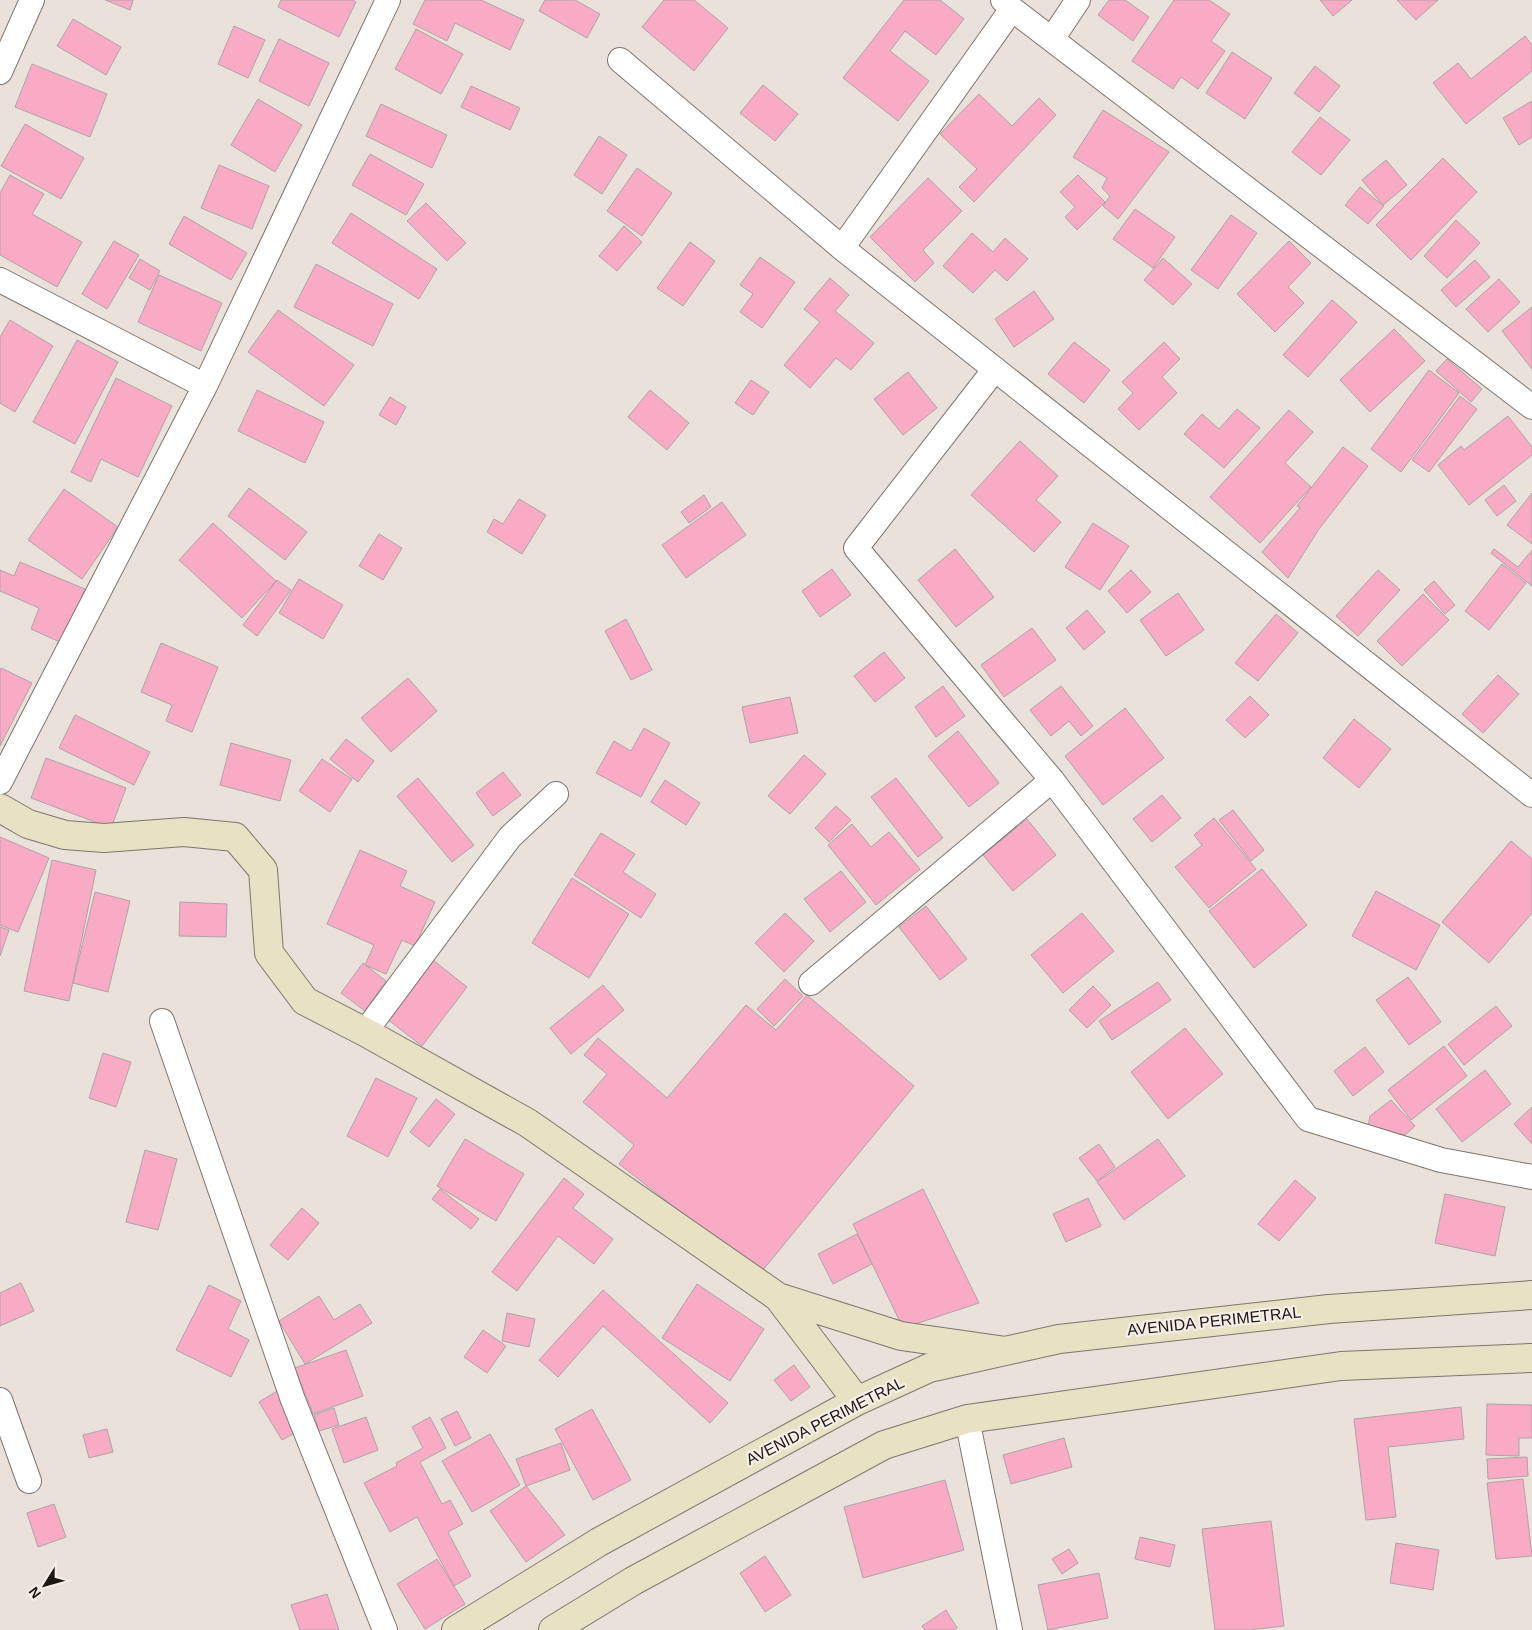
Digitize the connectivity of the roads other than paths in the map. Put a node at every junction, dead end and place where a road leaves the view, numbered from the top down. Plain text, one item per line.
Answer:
1 (32, 0) edge
2 (388, 0) edge
3 (1078, 0) edge
4 (1008, 4) edge
5 (1052, 39) junction
6 (620, 60) dead end
7 (0, 72) edge
8 (842, 248) junction
9 (0, 280) edge
10 (995, 369) junction
11 (205, 386) junction
12 (1532, 407) edge
13 (1052, 780) junction
14 (0, 782) edge
15 (556, 794) dead end
16 (1532, 795) edge
17 (0, 808) edge
18 (811, 983) dead end
19 (162, 1021) dead end
20 (365, 1032) junction
21 (1532, 1177) edge
22 (1532, 1295) edge
23 (778, 1297) junction
24 (1006, 1351) junction
25 (1532, 1358) edge
26 (0, 1400) edge
27 (857, 1401) junction
28 (968, 1419) junction
29 (29, 1482) dead end
30 (385, 1630) edge
31 (456, 1630) edge
32 (552, 1630) edge
33 (1010, 1630) edge

1 - 7 street
2 - 11 street
3 - 5 street
4 - 5 street
4 - 8 street
5 - 12 street
6 - 8 street
8 - 10 street
9 - 11 street
10 - 13 street
10 - 16 street
11 - 14 street
13 - 18 street
13 - 21 street
15 - 20 street
17 - 20 main road
19 - 30 street
20 - 23 main road
22 - 24 main road, AVENIDA PERIMETRAL
23 - 24 main road
23 - 27 main road
24 - 27 main road, AVENIDA PERIMETRAL
25 - 28 main road
26 - 29 street
27 - 31 main road, AVENIDA PERIMETRAL
28 - 32 main road
28 - 33 street

